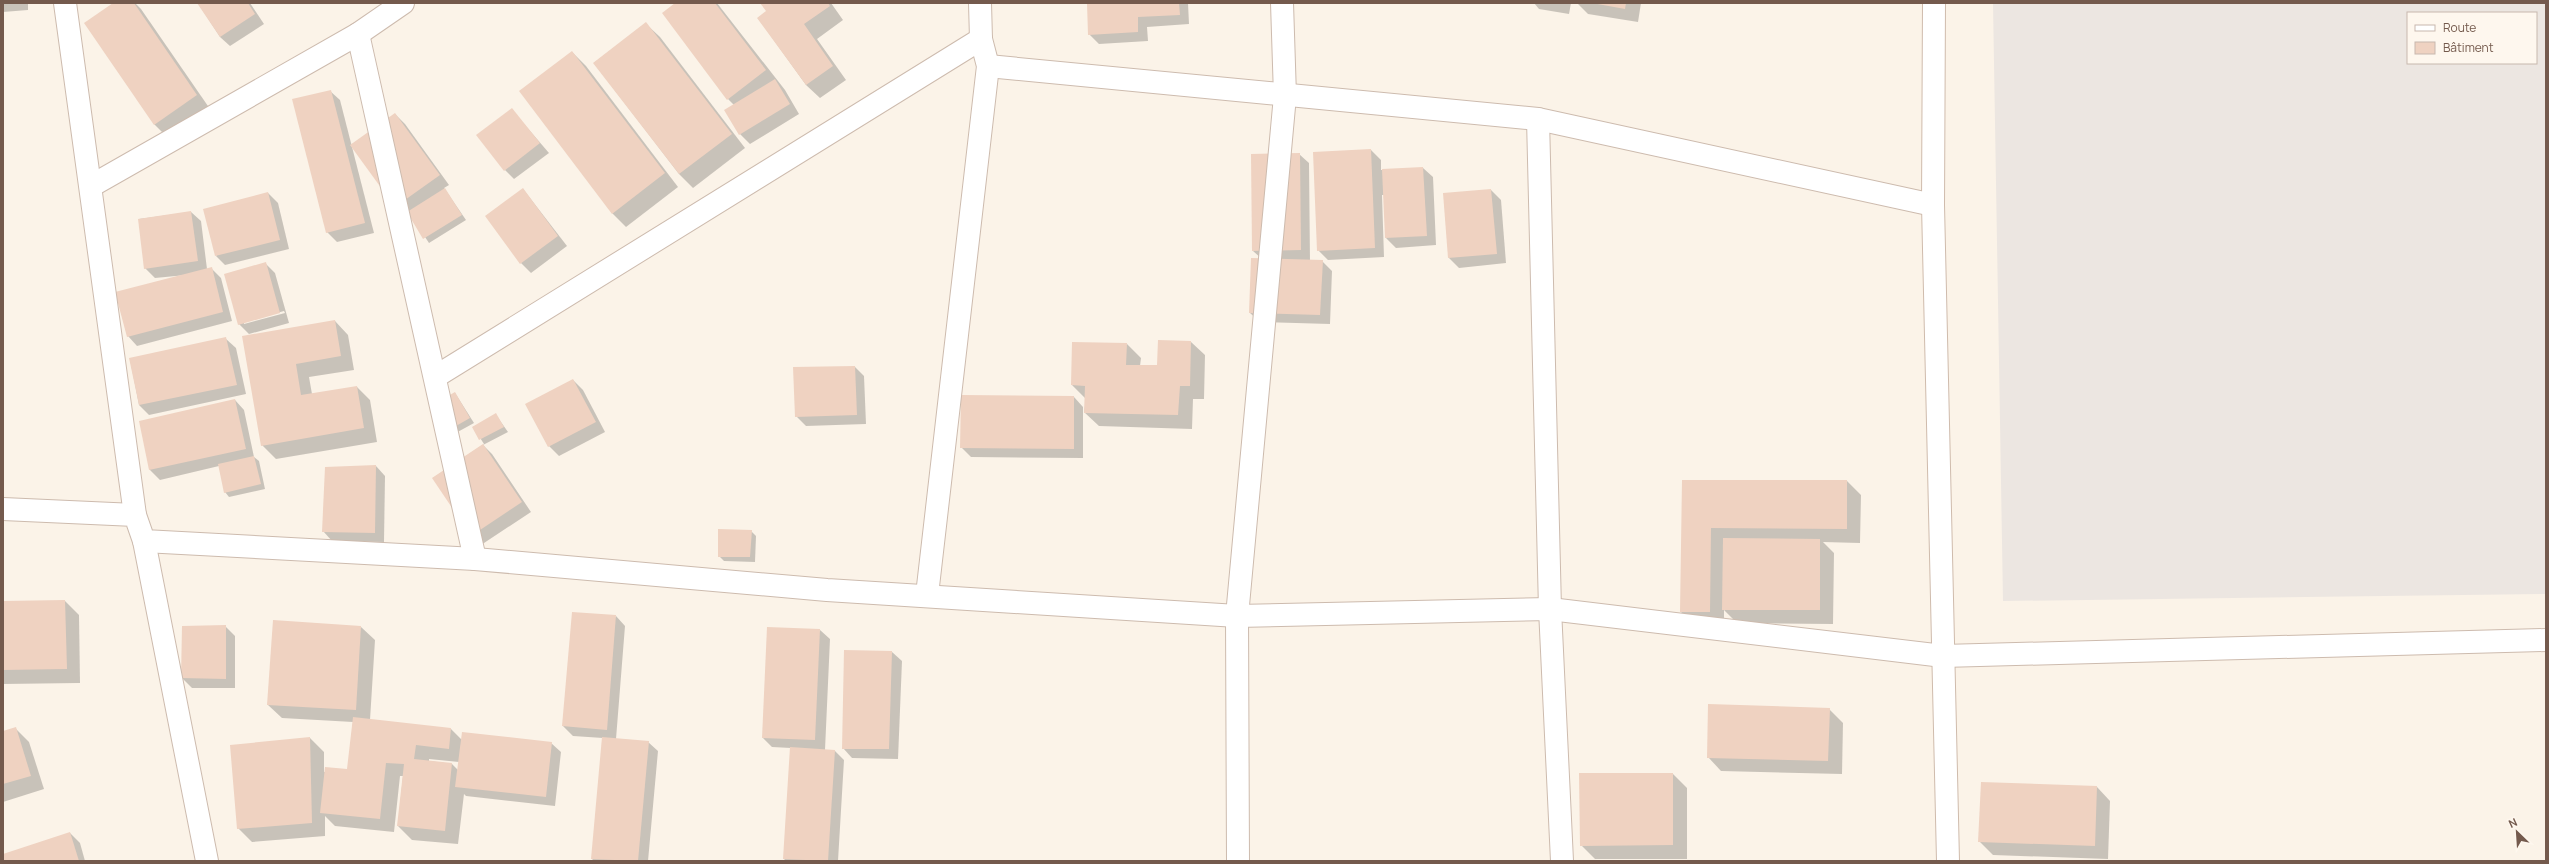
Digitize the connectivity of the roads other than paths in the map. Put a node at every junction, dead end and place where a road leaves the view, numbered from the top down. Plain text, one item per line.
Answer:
1 (65, 3) edge
2 (403, 3) edge
3 (980, 3) edge
4 (1282, 3) edge
5 (1934, 3) edge
6 (358, 34) junction
7 (981, 39) junction
8 (988, 66) junction
9 (1285, 96) junction
10 (1538, 119) junction
11 (91, 186) junction
12 (1933, 205) junction
13 (435, 378) junction
14 (3, 510) edge
15 (135, 515) junction
16 (144, 541) junction
17 (475, 559) junction
18 (927, 595) junction
19 (1550, 609) junction
20 (1237, 616) junction
21 (2546, 640) edge
22 (1943, 656) junction
23 (208, 861) edge
24 (1238, 861) edge
25 (1562, 861) edge
26 (1948, 861) edge

1 - 11 street
2 - 6 street
3 - 7 street
4 - 9 street
5 - 12 street
6 - 11 street
6 - 13 street
7 - 8 street
7 - 13 street
8 - 9 street
8 - 18 street
9 - 10 street
9 - 20 street
10 - 12 street
10 - 19 street
11 - 15 street
12 - 22 street
13 - 17 street
14 - 15 street
15 - 16 street
16 - 17 street
16 - 23 street
17 - 18 street
18 - 20 street
19 - 20 street
19 - 22 street
19 - 25 street
20 - 24 street
21 - 22 street
22 - 26 street

